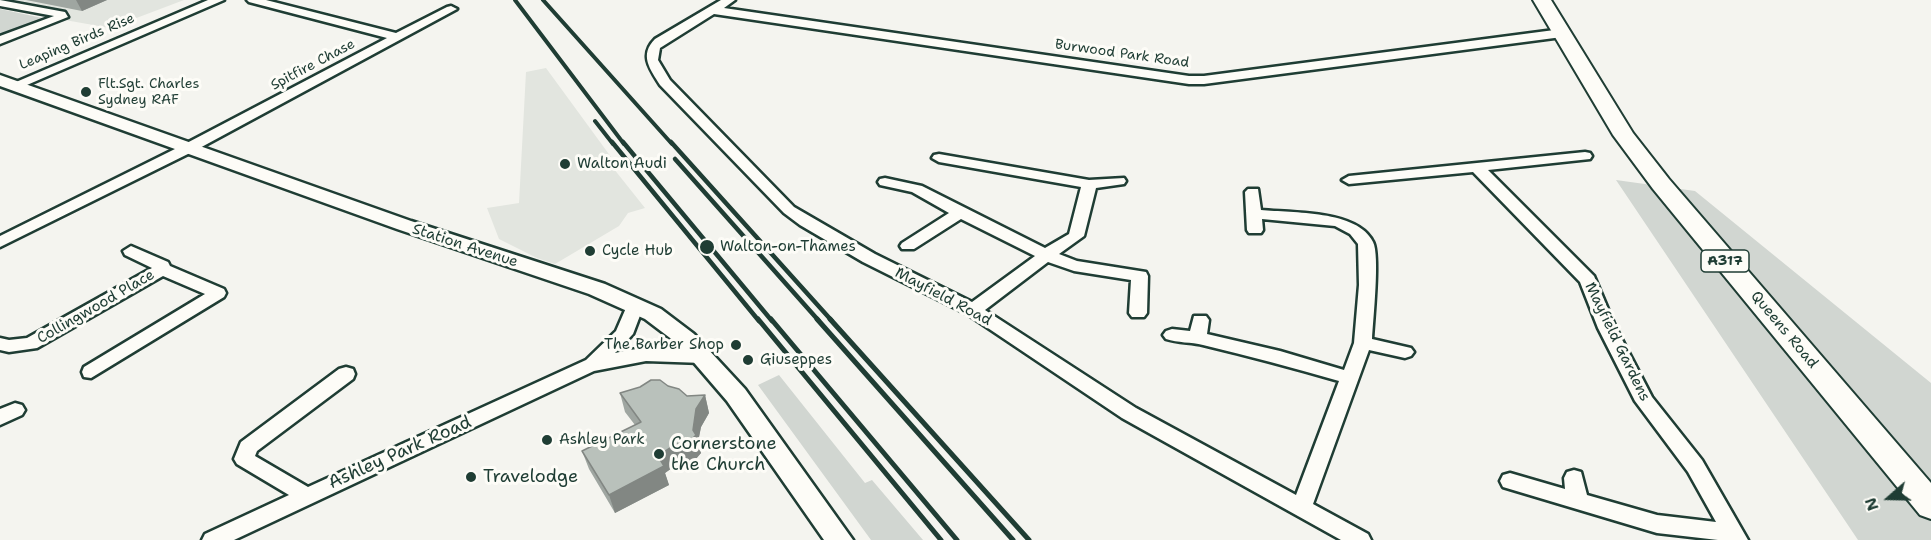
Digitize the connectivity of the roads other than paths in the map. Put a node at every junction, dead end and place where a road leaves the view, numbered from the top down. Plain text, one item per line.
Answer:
1 (218, 0) edge
2 (253, 0) edge
3 (1542, 0) edge
4 (0, 3) edge
5 (721, 5) edge
6 (451, 9) dead end
7 (1562, 33) junction
8 (397, 38) junction
9 (0, 40) edge
10 (6, 83) edge
11 (190, 147) junction
12 (1585, 156) dead end
13 (939, 158) dead end
14 (1478, 168) junction
15 (1349, 180) dead end
16 (1119, 181) dead end
17 (885, 182) dead end
18 (1089, 184) junction
19 (1253, 192) dead end
20 (960, 213) junction
21 (0, 243) edge
22 (908, 246) dead end
23 (131, 252) dead end
24 (1046, 255) junction
25 (162, 269) junction
26 (635, 305) junction
27 (973, 310) junction
28 (1138, 313) dead end
29 (1172, 335) dead end
30 (1363, 343) junction
31 (0, 344) edge
32 (1405, 352) dead end
33 (704, 357) junction
34 (588, 366) junction
35 (91, 372) dead end
36 (346, 374) dead end
37 (1350, 378) junction
38 (1574, 478) dead end
39 (1510, 481) dead end
40 (305, 495) junction
41 (1577, 501) junction
42 (1931, 506) edge
43 (1301, 508) junction
44 (1735, 537) edge
45 (213, 540) edge
46 (838, 540) edge
47 (1360, 540) edge

1 - 10 street, Leaping Birds Rise
2 - 8 street
3 - 7 main road, Queens Road / A317
4 - 9 street
5 - 7 street, Burwood Park Road
5 - 27 street, Mayfield Road
6 - 8 street, Spitfire Chase
7 - 42 main road, Queens Road / A317
8 - 11 street, Spitfire Chase
10 - 11 street, Station Avenue
11 - 21 street, Spitfire Chase
11 - 26 street, Station Avenue
12 - 14 street
13 - 18 street
14 - 15 street
14 - 44 street, Mayfield Gardens
16 - 18 street
17 - 20 street
18 - 24 street
19 - 30 street
20 - 22 street
20 - 24 street
23 - 25 street
24 - 27 street
24 - 28 street
25 - 31 street, Collingwood Place
25 - 35 street, Collingwood Place
26 - 33 street, Station Avenue
26 - 34 street, Ashley Park Road
27 - 43 street, Mayfield Road
29 - 37 street
30 - 32 street
30 - 37 street
33 - 34 street, Ashley Park Road
33 - 46 street, Station Avenue
34 - 40 street, Ashley Park Road
36 - 40 street
37 - 43 street
38 - 41 street
39 - 41 street, Mayfield Gardens
40 - 45 street, Ashley Park Road
41 - 44 street, Mayfield Gardens
43 - 47 street, Mayfield Road

